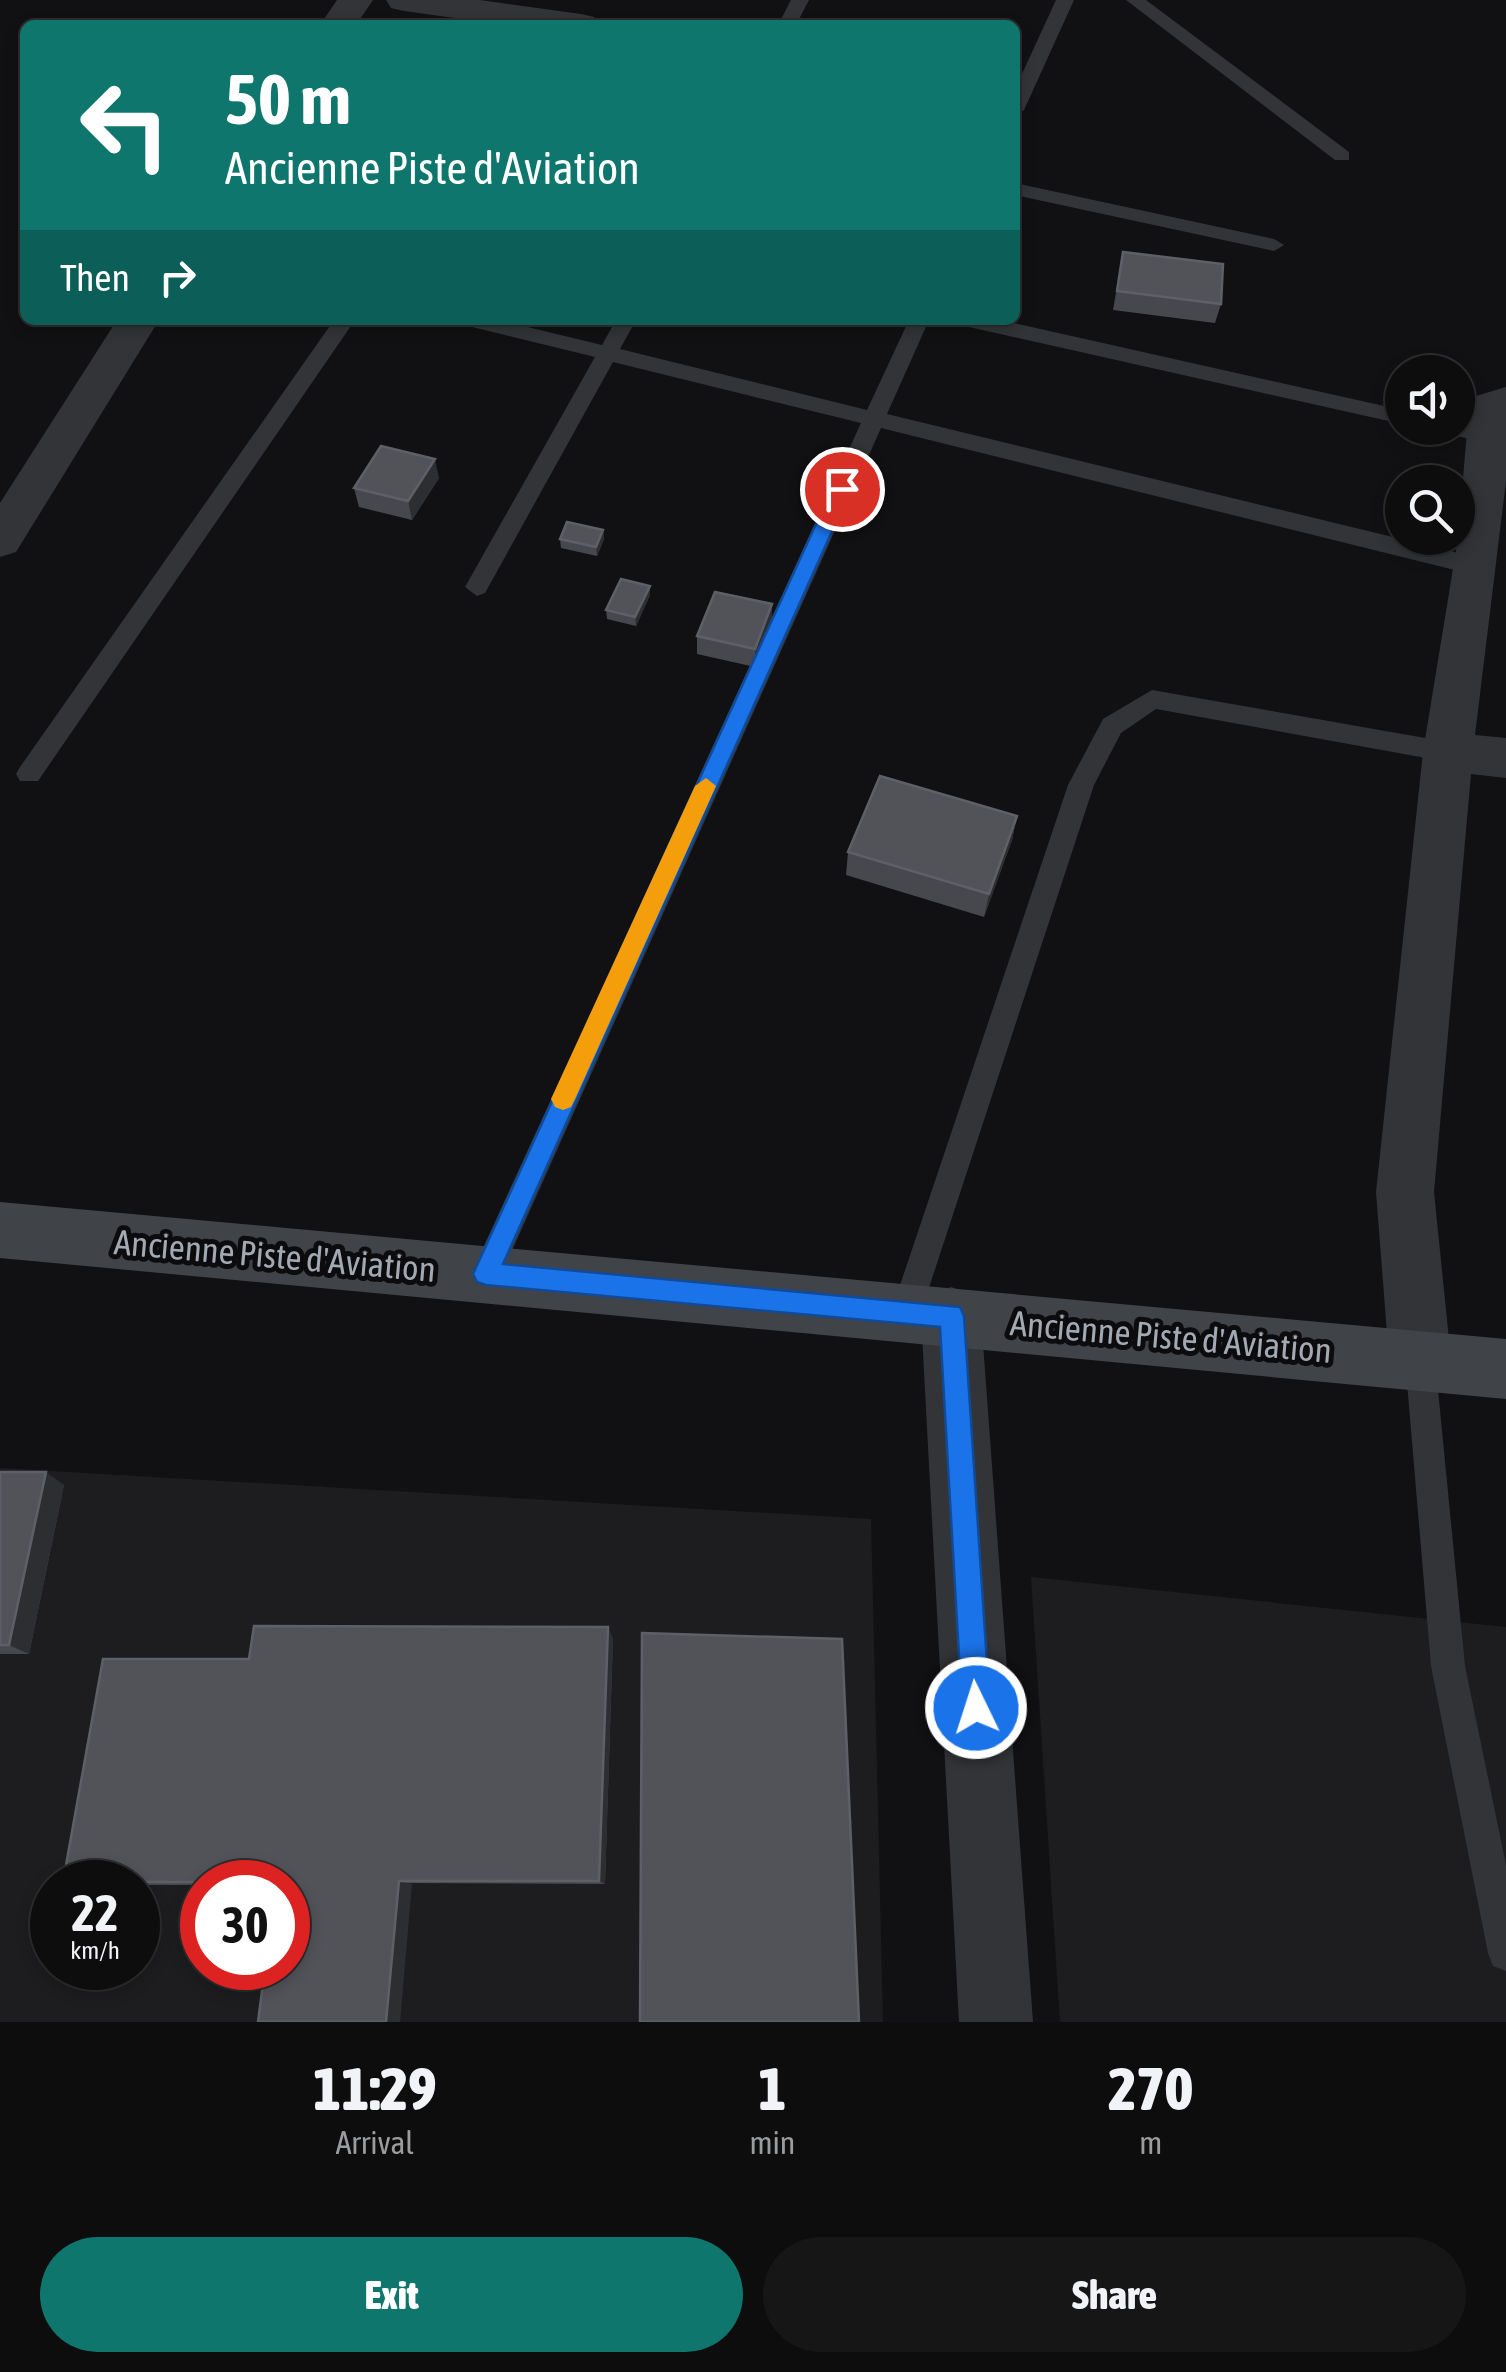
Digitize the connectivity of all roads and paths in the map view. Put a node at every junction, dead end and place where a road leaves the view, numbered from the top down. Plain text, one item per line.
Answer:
1 (404, 0) edge
2 (1064, 0) edge
3 (1135, 0) edge
4 (541, 20) edge
5 (1020, 99) edge
6 (1342, 156) dead end
7 (1020, 189) edge
8 (1274, 245) dead end
9 (135, 325) edge
10 (342, 325) edge
11 (493, 325) edge
12 (623, 325) edge
13 (917, 325) edge
14 (992, 325) edge
15 (608, 353) junction
16 (1385, 412) edge
17 (874, 418) junction
18 (1482, 422) edge
19 (0, 540) edge
20 (1475, 566) junction
21 (477, 586) dead end
22 (1448, 752) junction
23 (1506, 758) edge
24 (30, 774) dead end
25 (0, 1230) edge
26 (486, 1274) junction
27 (929, 1314) junction
28 (1420, 1359) junction
29 (1506, 1370) edge
30 (1506, 1953) edge
31 (996, 2022) edge

1 - 4 street
2 - 5 lane
3 - 6 lane
7 - 8 lane
9 - 19 street
10 - 24 lane
11 - 15 lane
12 - 15 lane
13 - 17 lane
14 - 16 lane
15 - 17 lane
15 - 21 lane
17 - 20 lane
17 - 26 lane
18 - 20 street
20 - 22 street
22 - 23 street
22 - 27 lane
22 - 28 street
25 - 26 street, Ancienne Piste d'Aviation
26 - 27 street, Ancienne Piste d'Aviation
27 - 28 street, Ancienne Piste d'Aviation
27 - 31 street
28 - 29 street, Ancienne Piste d'Aviation
28 - 30 lane

